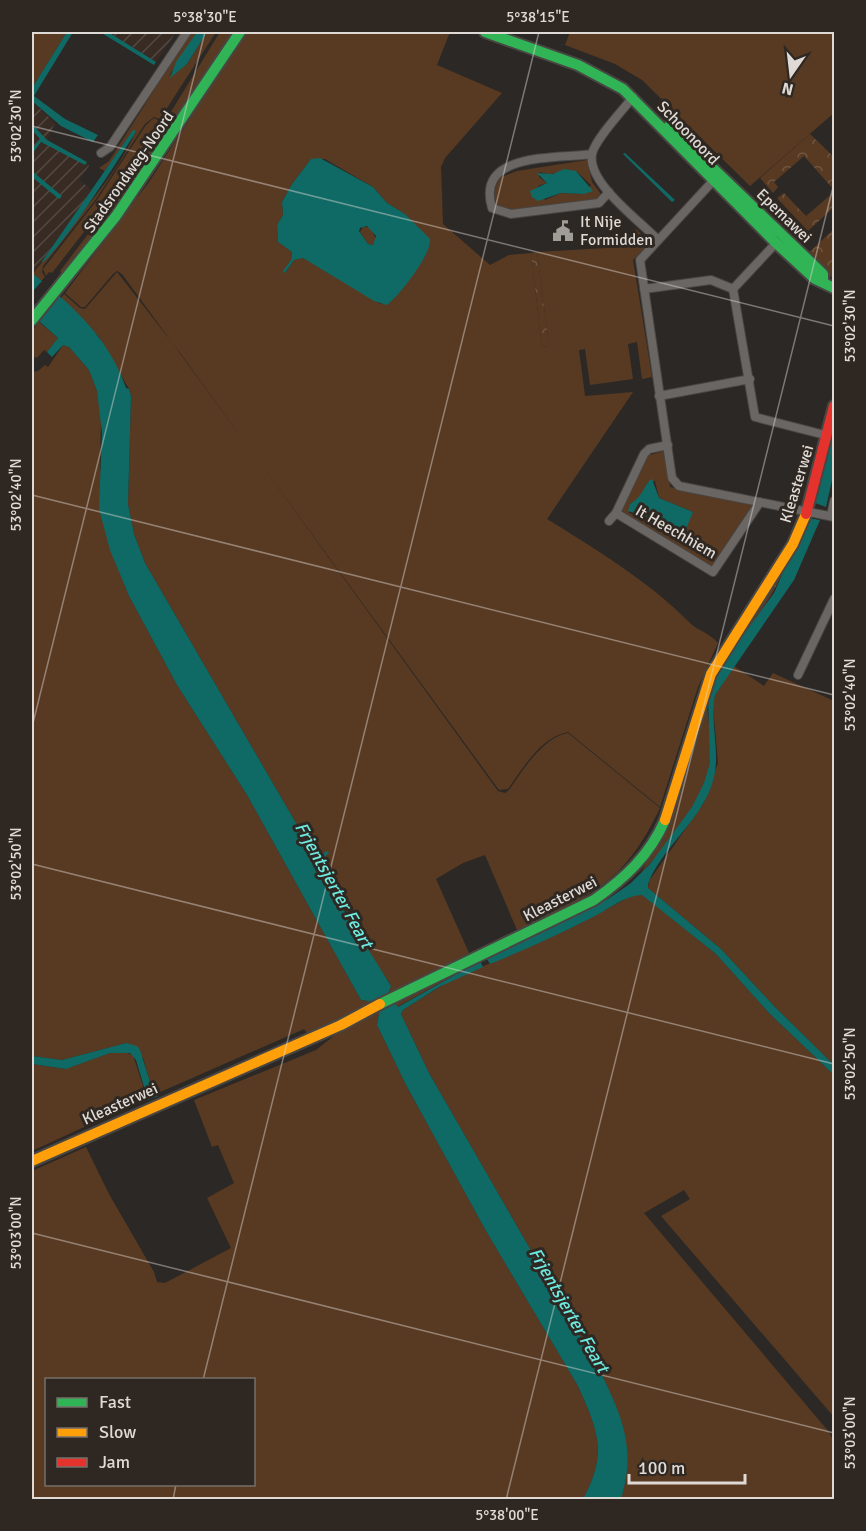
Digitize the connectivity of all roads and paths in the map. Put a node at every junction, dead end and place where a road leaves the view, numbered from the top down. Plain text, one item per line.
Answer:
1 (186, 32) edge
2 (240, 32) edge
3 (484, 32) edge
4 (637, 101) junction
5 (101, 153) dead end
6 (592, 154) junction
7 (716, 177) junction
8 (609, 192) junction
9 (658, 240) junction
10 (776, 243) junction
11 (823, 281) junction
12 (834, 288) edge
13 (644, 289) junction
14 (733, 289) junction
15 (32, 320) edge
16 (750, 380) junction
17 (659, 396) junction
18 (834, 406) edge
19 (825, 435) junction
20 (668, 445) junction
21 (834, 501) edge
22 (760, 502) junction
23 (807, 511) junction
24 (616, 513) junction
25 (833, 517) edge
26 (609, 521) dead end
27 (834, 599) edge
28 (798, 675) dead end
29 (32, 1161) edge

1 - 5 street
2 - 15 street, Stadsrondweg-Noord
3 - 4 street, Schoonoord
4 - 6 street
4 - 7 street, Schoonoord
6 - 8 street
6 - 8 street
7 - 9 street
7 - 10 street, Epemawei
7 - 11 street, Epemawei
8 - 9 street
9 - 13 street
10 - 11 street, Epemawei
10 - 14 street
11 - 12 street, Epemawei
13 - 14 street
13 - 17 street
14 - 16 street
16 - 17 street
16 - 19 street
17 - 20 street
18 - 19 street, Kleasterwei
19 - 23 street, Kleasterwei
20 - 22 street
20 - 24 street, It Heechhiem
21 - 25 street
22 - 23 street
22 - 24 street, It Heechhiem
23 - 25 street
23 - 29 street, Kleasterwei
24 - 26 street, It Heechhiem
27 - 28 street

